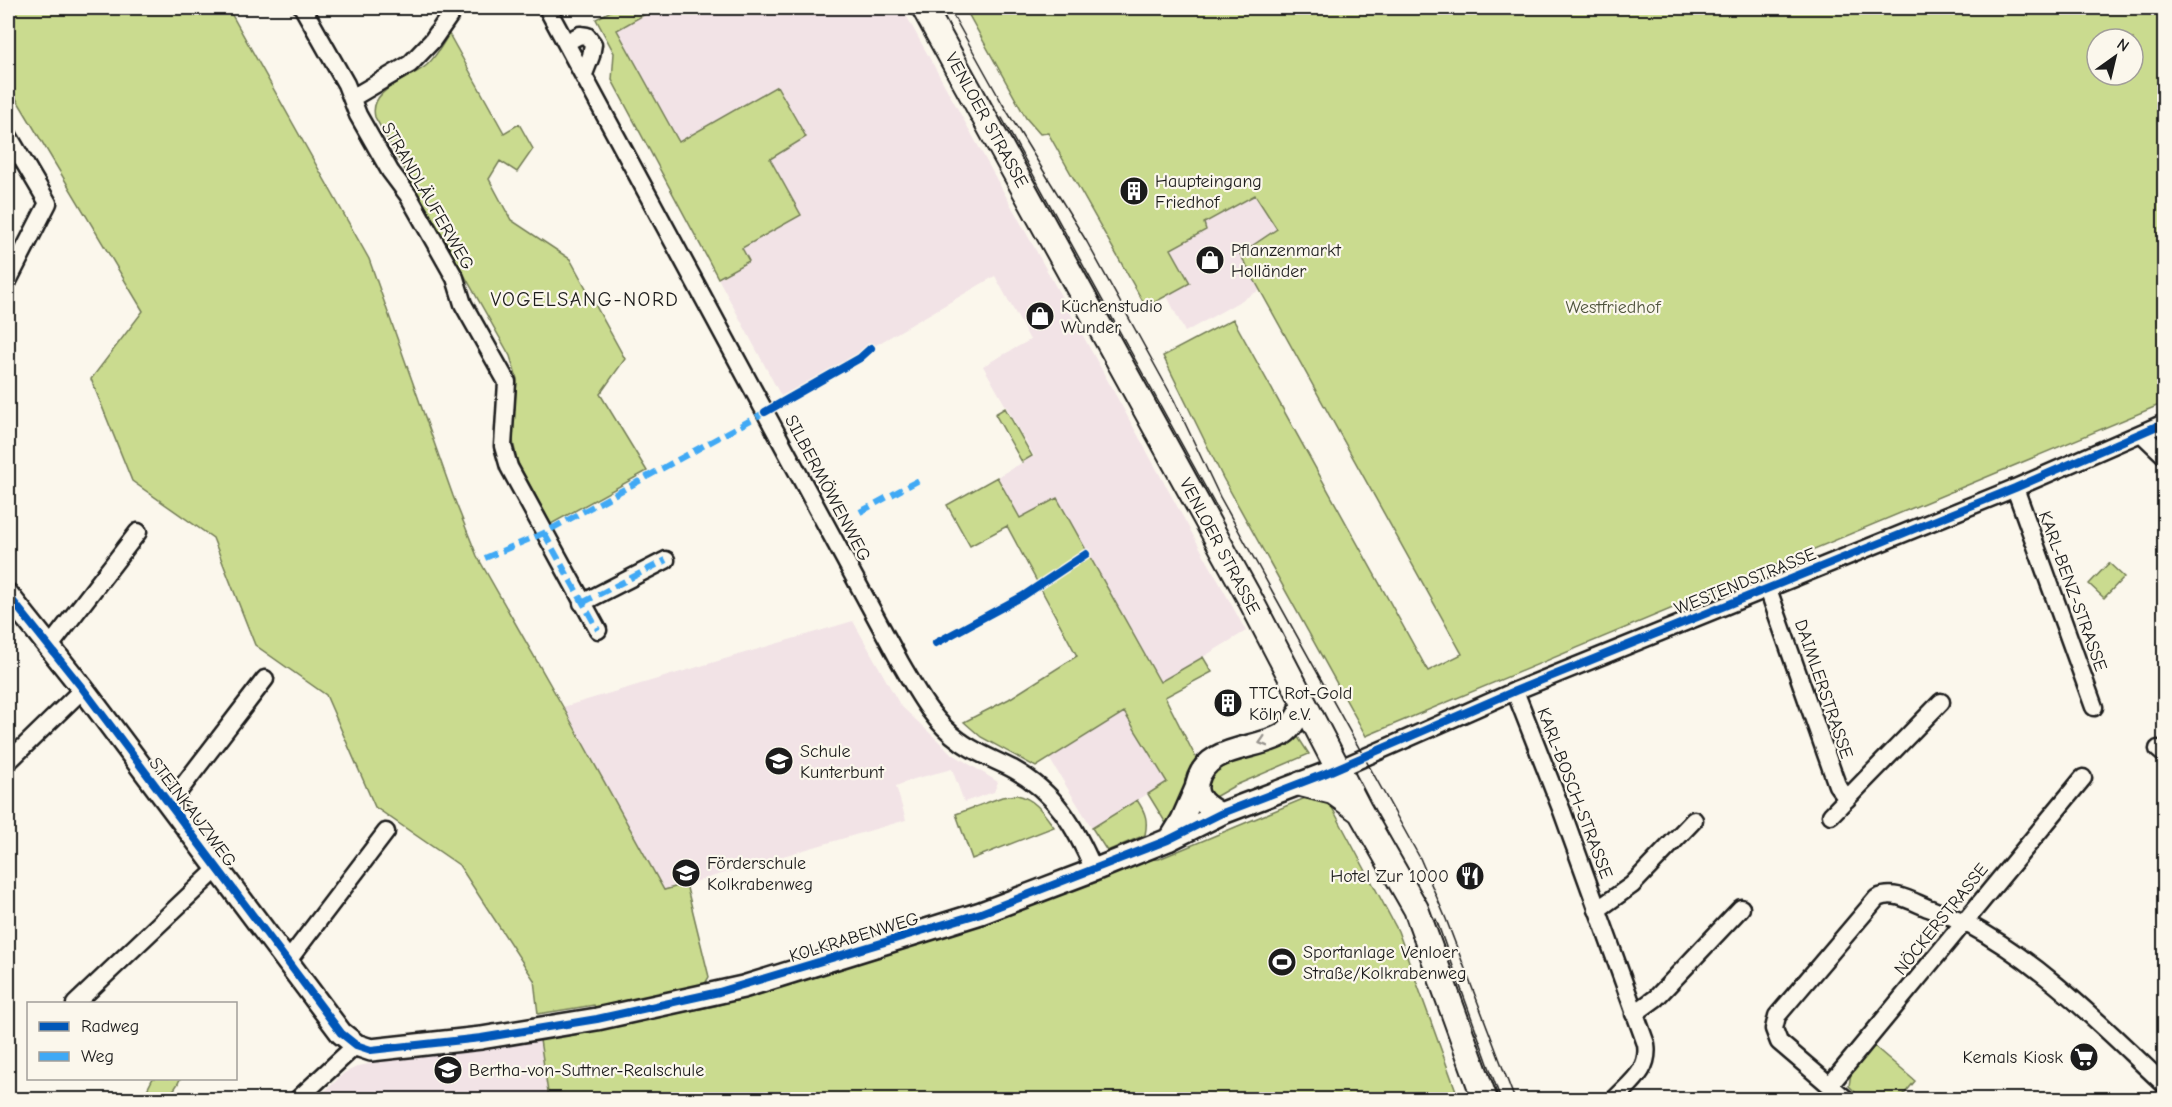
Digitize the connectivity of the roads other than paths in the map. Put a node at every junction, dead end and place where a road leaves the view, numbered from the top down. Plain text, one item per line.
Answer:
1 (303, 8) edge
2 (455, 8) edge
3 (547, 8) edge
4 (924, 8) edge
5 (352, 98) junction
6 (8, 135) edge
7 (8, 281) edge
8 (2164, 423) edge
9 (2142, 434) junction
10 (2164, 455) edge
11 (2015, 488) junction
12 (138, 532) dead end
13 (666, 561) dead end
14 (1768, 589) junction
15 (8, 595) edge
16 (582, 603) junction
17 (598, 630) dead end
18 (50, 646) junction
19 (265, 678) dead end
20 (83, 689) junction
21 (1515, 691) junction
22 (1941, 702) dead end
23 (1303, 704) junction
24 (2094, 707) dead end
25 (8, 762) edge
26 (1338, 769) junction
27 (2083, 778) dead end
28 (1301, 784) junction
29 (1197, 786) junction
30 (1847, 799) junction
31 (169, 804) junction
32 (1360, 811) junction
33 (1220, 814) junction
34 (1831, 815) dead end
35 (1694, 820) dead end
36 (386, 832) dead end
37 (1171, 838) junction
38 (217, 869) junction
39 (1094, 870) junction
40 (1741, 908) dead end
41 (1597, 910) junction
42 (1964, 922) junction
43 (287, 962) junction
44 (77, 1002) edge
45 (1634, 1014) junction
46 (356, 1045) junction
47 (2164, 1084) edge
48 (1830, 1085) junction
49 (297, 1100) edge
50 (1485, 1100) edge
51 (1614, 1100) edge
52 (1847, 1100) edge

1 - 5 street, STRANDLÄUFERWEG
2 - 5 street
3 - 39 street, SILBERMÖWENWEG
4 - 23 main road, VENLOER STRASSE
5 - 16 street, STRANDLÄUFERWEG
6 - 7 street
8 - 9 street, WESTENDSTRASSE
9 - 10 street
9 - 11 street, WESTENDSTRASSE
11 - 14 street, WESTENDSTRASSE
11 - 24 street, KARL-BENZ-STRASSE
12 - 18 street
13 - 16 street
14 - 21 street, WESTENDSTRASSE
14 - 30 street, DAIMLERSTRASSE
15 - 18 street, STEINKAUZWEG
16 - 17 street, STRANDLÄUFERWEG
18 - 20 street, STEINKAUZWEG
19 - 31 street, STEINKAUZWEG
20 - 25 street
20 - 31 street, STEINKAUZWEG
21 - 26 street, WESTENDSTRASSE
21 - 41 street, KARL-BOSCH-STRASSE
22 - 30 street, DAIMLERSTRASSE
23 - 26 main road, VENLOER STRASSE
23 -> 29 street
26 - 28 street, KOLKRABENWEG
26 - 32 main road, VENLOER STRASSE
27 - 42 street, NÖCKERSTRASSE
28 - 32 main road
28 - 33 street, KOLKRABENWEG
29 - 33 street
29 - 37 street
30 - 34 street, DAIMLERSTRASSE
31 - 38 street, STEINKAUZWEG
32 - 50 main road, VENLOER STRASSE
33 - 37 street, KOLKRABENWEG
35 - 41 street, KARL-BOSCH-STRASSE
36 - 43 street
37 - 39 street, KOLKRABENWEG
38 - 43 street, STEINKAUZWEG
38 - 44 street, STEINKAUZWEG
39 - 46 street, KOLKRABENWEG
40 - 45 street
41 - 45 street, KARL-BOSCH-STRASSE
42 - 47 street
42 - 48 street, NÖCKERSTRASSE
42 - 48 street
43 - 46 street, STEINKAUZWEG
45 - 51 street, KARL-BOSCH-STRASSE
46 - 49 street
48 - 52 street

